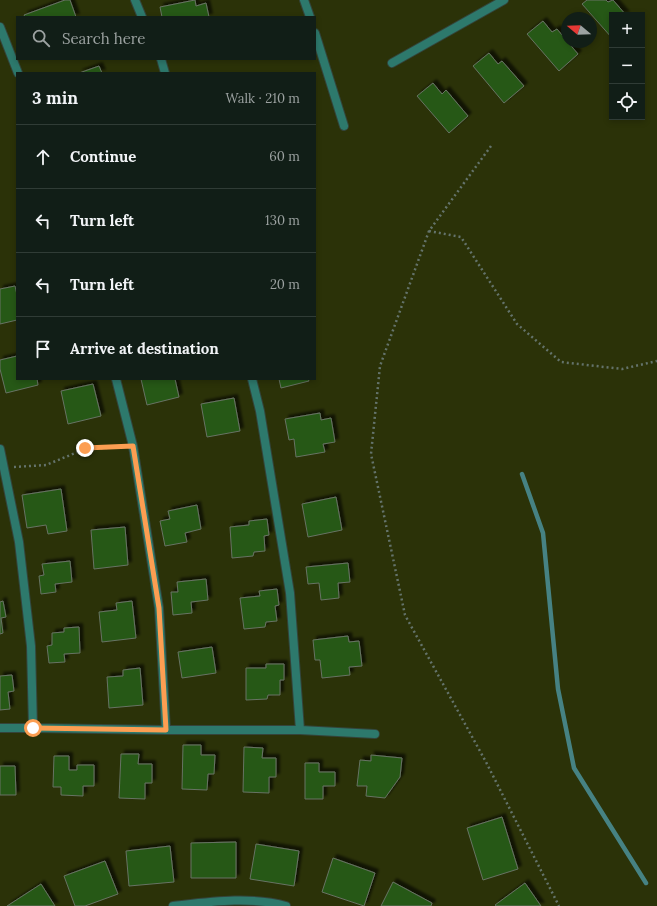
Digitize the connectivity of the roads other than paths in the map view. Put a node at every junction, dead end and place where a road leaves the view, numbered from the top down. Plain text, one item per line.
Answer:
1 (134, 0) edge
2 (304, 0) edge
3 (504, 0) edge
4 (142, 16) edge
5 (310, 16) edge
6 (0, 27) edge
7 (316, 36) edge
8 (161, 60) edge
9 (392, 63) dead end
10 (18, 72) edge
11 (166, 72) edge
12 (344, 126) dead end
13 (116, 380) edge
14 (252, 380) edge
15 (0, 449) edge
16 (0, 728) edge
17 (33, 728) junction
18 (166, 730) junction
19 (300, 730) junction
20 (375, 734) dead end
21 (173, 906) edge
22 (286, 906) edge

1 - 4 street
2 - 5 street
3 - 9 street
6 - 10 street
7 - 12 street
8 - 11 street
13 - 18 street
14 - 19 street
15 - 17 street
16 - 17 street
17 - 18 street
18 - 19 street
19 - 20 street
21 - 22 street

